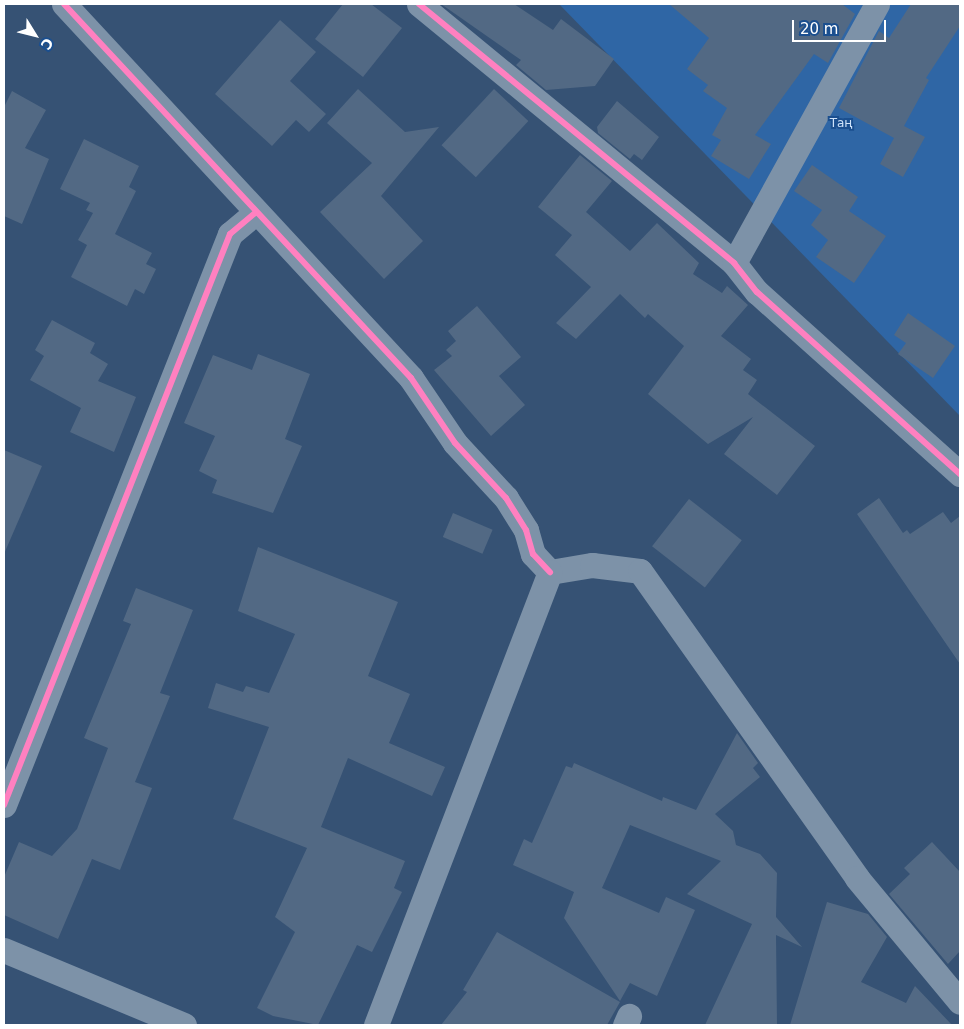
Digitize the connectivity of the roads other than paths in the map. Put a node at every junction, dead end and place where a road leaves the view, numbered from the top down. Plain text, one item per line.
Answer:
1 (64, 4) edge
2 (419, 4) edge
3 (877, 4) edge
4 (255, 213) junction
5 (734, 263) junction
6 (960, 474) edge
7 (550, 572) junction
8 (4, 805) edge
9 (4, 950) edge
10 (960, 1002) edge
11 (184, 1025) edge
12 (376, 1025) edge

1 - 4 street
2 - 5 street
3 - 5 street
4 - 7 street
4 - 8 street
5 - 6 street
7 - 10 street
7 - 12 street
9 - 11 street

